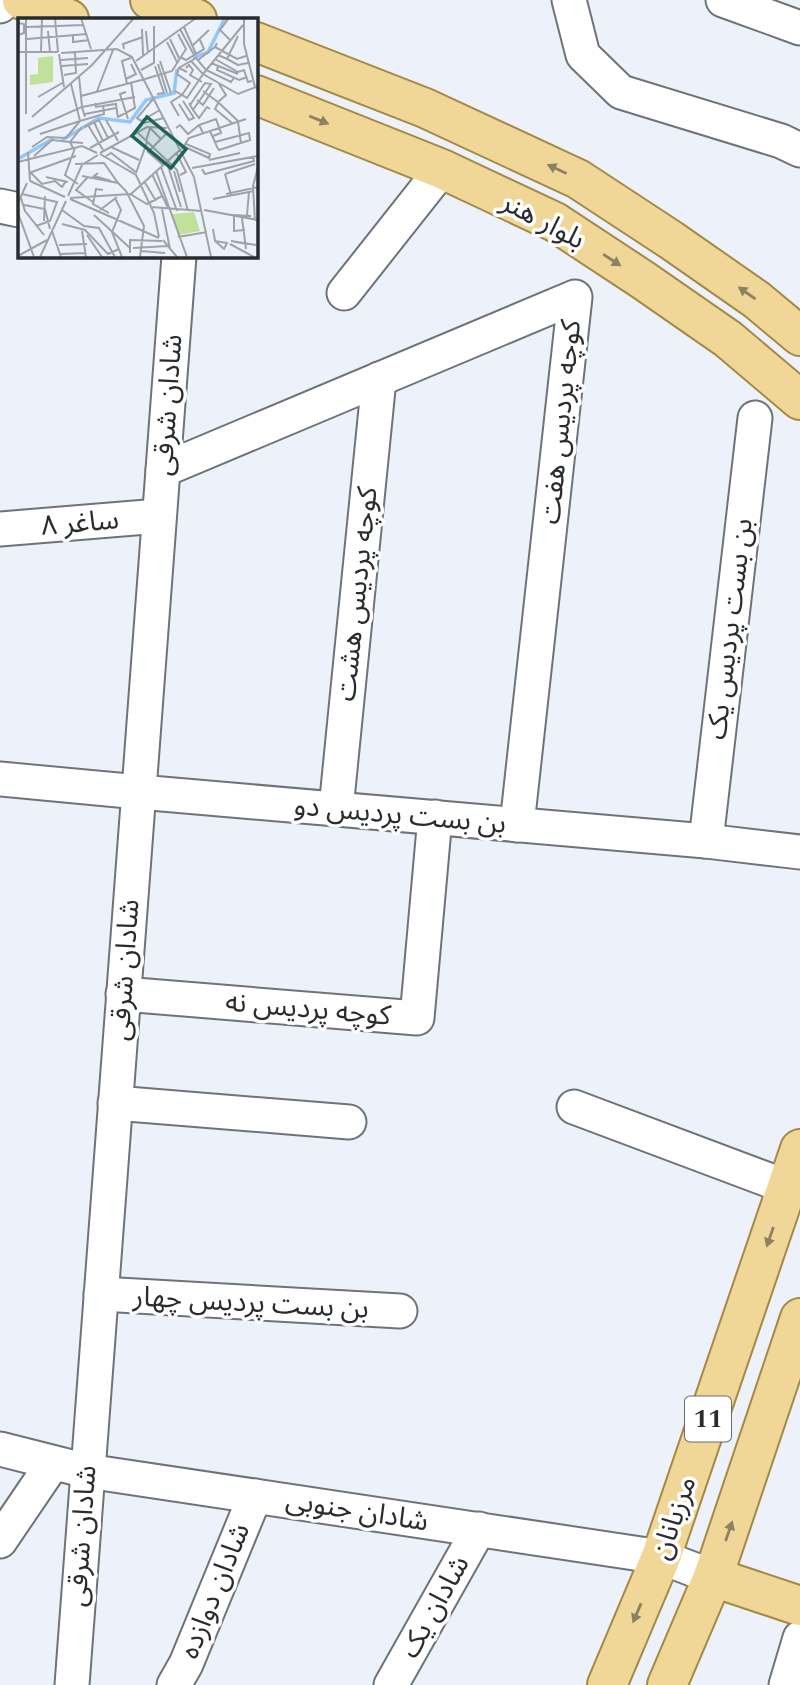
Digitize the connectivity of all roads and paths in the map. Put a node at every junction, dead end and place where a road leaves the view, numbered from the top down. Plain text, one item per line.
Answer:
1 (1, 0) edge
2 (22, 0) edge
3 (150, 0) edge
4 (569, 0) edge
5 (723, 0) edge
6 (0, 6) edge
7 (67, 18) edge
8 (195, 18) edge
9 (800, 28) edge
10 (257, 42) edge
11 (257, 95) edge
12 (800, 150) edge
13 (442, 169) junction
14 (0, 206) edge
15 (18, 210) edge
16 (179, 257) edge
17 (345, 293) dead end
18 (800, 336) edge
19 (379, 379) junction
20 (800, 400) edge
21 (755, 418) dead end
22 (163, 470) junction
23 (159, 516) junction
24 (0, 529) edge
25 (0, 779) edge
26 (139, 792) junction
27 (335, 809) junction
28 (435, 817) junction
29 (517, 825) junction
30 (706, 841) junction
31 (800, 852) edge
32 (123, 994) junction
33 (115, 1103) junction
34 (574, 1107) dead end
35 (349, 1122) dead end
36 (800, 1149) edge
37 (788, 1187) junction
38 (101, 1294) junction
39 (400, 1311) dead end
40 (800, 1318) edge
41 (0, 1449) edge
42 (52, 1463) junction
43 (87, 1471) junction
44 (255, 1496) junction
45 (479, 1529) junction
46 (0, 1541) edge
47 (661, 1557) junction
48 (713, 1577) junction
49 (800, 1606) edge
50 (800, 1638) edge
51 (72, 1685) edge
52 (174, 1685) edge
53 (391, 1685) edge
54 (607, 1685) edge
55 (667, 1685) edge
56 (786, 1685) edge

1 - 6 street
2 - 7 main road
3 - 8 main road
4 - 12 street
5 - 9 street
18 -> 10 main road, بلوار هنر
11 -> 13 main road, بلوار هنر
13 - 17 street
13 -> 20 main road, بلوار هنر
14 - 15 street
16 - 22 street, شادان شرقی
19 - 22 street, کوچه پردیس هفت
19 - 27 street, کوچه پردیس هشت
19 - 29 street, کوچه پردیس هفت
21 - 30 street, بن بست پردیس یک
22 - 23 street, شادان شرقی
23 - 24 street, ساغر ٨
23 - 26 street, شادان شرقی
25 - 26 street, بن بست پردیس دو
26 - 27 street, بن بست پردیس دو
26 - 32 street, شادان شرقی
27 - 28 street, بن بست پردیس دو
28 - 29 street, بن بست پردیس دو
28 - 32 street, کوچه پردیس نه
29 - 30 street, بن بست پردیس دو
30 - 31 street, بن بست پردیس دو
32 - 33 street, شادان شرقی
33 - 35 street
33 - 38 street, شادان شرقی
34 - 37 street
36 - 37 main road, مرزبانان / 11
37 -> 47 main road, مرزبانان / 11
38 - 39 street, بن بست پردیس چهار
38 - 43 street, شادان شرقی
48 -> 40 main road, مرزبانان / 11
41 - 42 street, شادان جنوبی
42 - 43 street, شادان جنوبی
42 - 46 street
43 - 44 street, شادان جنوبی
43 - 51 street, شادان شرقی
44 - 45 street, شادان جنوبی
44 - 52 street, شادان دوازده
45 - 47 street, شادان جنوبی
45 - 53 street, شادان یک
47 - 48 street, شادان جنوبی
47 -> 54 main road, مرزبانان / 11
48 - 49 main road
48 - 55 main road, مرزبانان / 11
50 - 56 street

